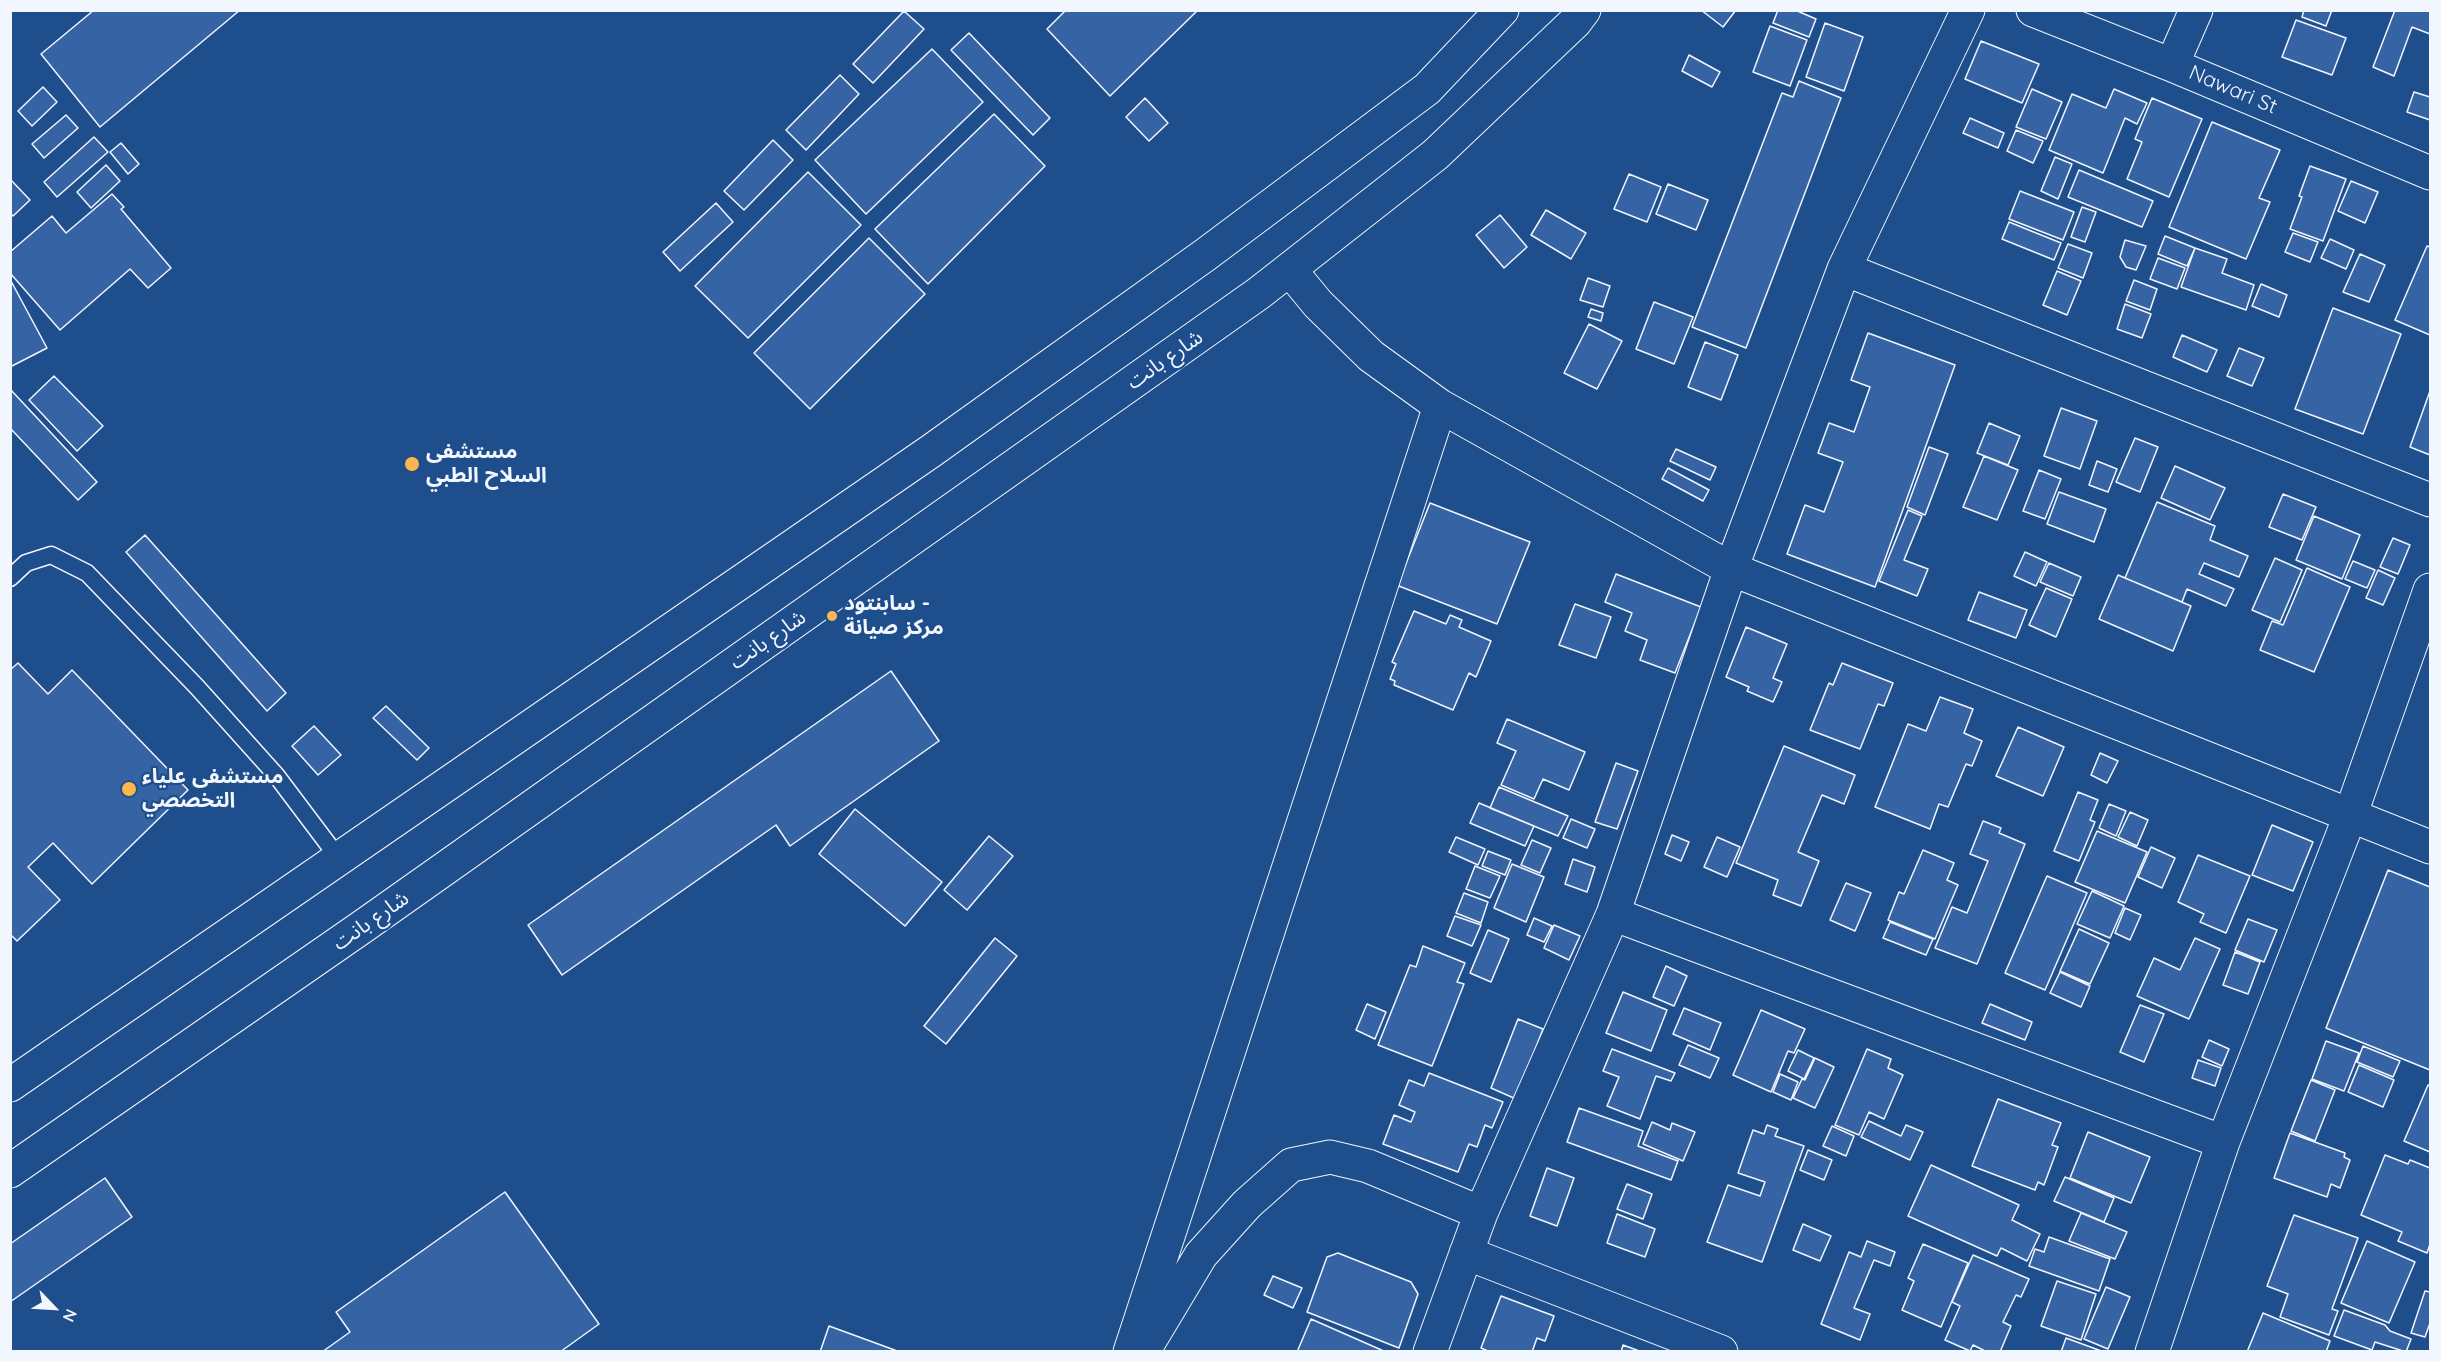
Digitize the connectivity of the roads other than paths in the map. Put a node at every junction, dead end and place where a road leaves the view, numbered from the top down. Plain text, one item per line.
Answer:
1 (1502, 10) edge
2 (1584, 10) edge
3 (1968, 10) edge
4 (2033, 10) edge
5 (2196, 10) edge
6 (2172, 65) junction
7 (2430, 173) edge
8 (1844, 269) junction
9 (1290, 270) junction
10 (1440, 406) junction
11 (2430, 500) edge
12 (1731, 569) junction
13 (10, 578) edge
14 (2430, 590) edge
15 (2350, 816) junction
16 (2430, 847) edge
17 (340, 860) junction
18 (1613, 914) junction
19 (10, 1085) edge
20 (2223, 1142) junction
21 (10, 1171) edge
22 (1481, 1213) junction
23 (1466, 1253) junction
24 (1130, 1352) edge
25 (1143, 1352) edge
26 (1430, 1352) edge
27 (1721, 1352) edge
28 (2152, 1352) edge

1 - 17 street
2 - 9 street, شارع بانت
3 - 8 street
4 - 6 street, Nawari St
5 - 6 street
6 - 7 street, Nawari St
8 - 11 street
8 - 12 street
9 - 10 street
9 - 21 street, شارع بانت
10 - 12 street
10 - 24 street
12 - 15 street
12 - 18 street
13 - 17 lane
14 - 15 street
15 - 16 street
15 - 20 street
17 - 19 street
18 - 20 street
18 - 22 street
20 - 28 street
22 - 23 street
22 - 25 street
23 - 26 street
23 - 27 street

